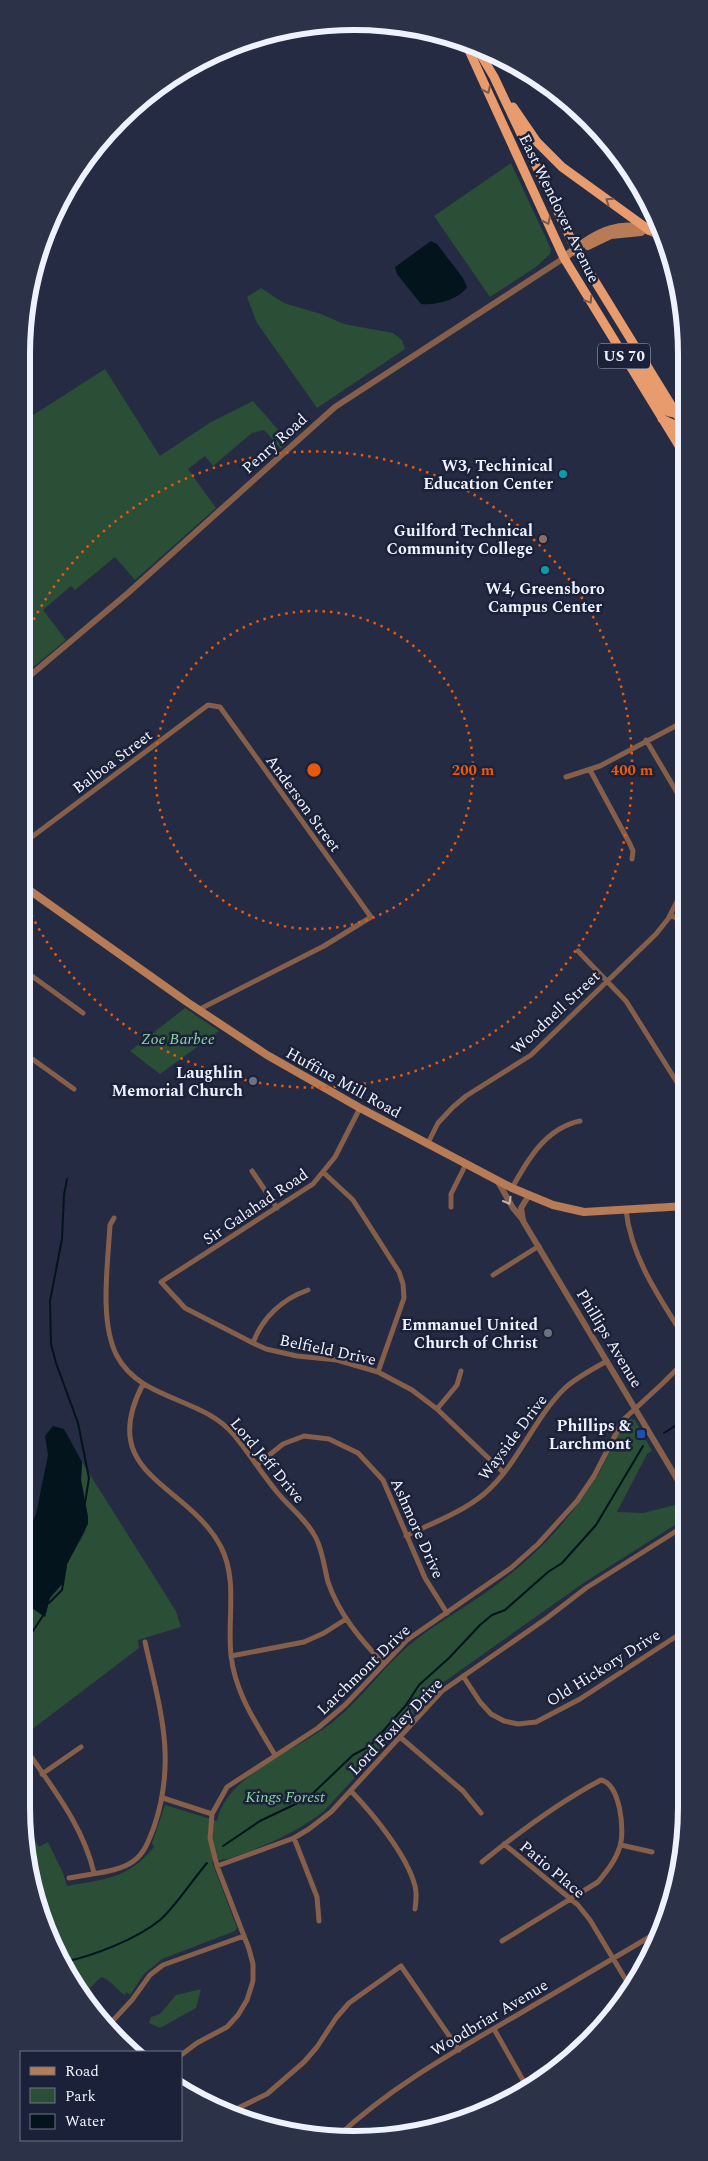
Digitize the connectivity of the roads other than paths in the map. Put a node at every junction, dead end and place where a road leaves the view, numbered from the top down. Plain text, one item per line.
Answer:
1 (470, 52) edge
2 (482, 57) edge
3 (494, 77) junction
4 (648, 230) junction
5 (654, 234) edge
6 (655, 236) edge
7 (576, 250) junction
8 (564, 258) junction
9 (623, 354) junction
10 (678, 409) edge
11 (678, 412) edge
12 (662, 419) junction
13 (678, 431) edge
14 (678, 444) edge
15 (30, 676) edge
16 (214, 705) joint
17 (678, 724) edge
18 (646, 740) junction
19 (590, 770) junction
20 (566, 777) dead end
21 (678, 794) edge
22 (30, 838) edge
23 (632, 859) dead end
24 (30, 891) edge
25 (678, 900) edge
26 (671, 915) junction
27 (678, 921) edge
28 (578, 951) dead end
29 (30, 975) edge
30 (608, 981) junction
31 (198, 1010) junction
32 (83, 1013) dead end
33 (30, 1057) edge
34 (678, 1084) edge
35 (74, 1089) dead end
36 (360, 1108) junction
37 (580, 1121) dead end
38 (428, 1142) junction
39 (466, 1164) junction
40 (252, 1171) dead end
41 (324, 1173) junction
42 (496, 1179) junction
43 (512, 1188) junction
44 (529, 1195) junction
45 (451, 1207) dead end
46 (678, 1207) edge
47 (276, 1208) junction
48 (626, 1210) junction
49 (114, 1218) dead end
50 (524, 1220) junction
51 (538, 1246) junction
52 (493, 1275) dead end
53 (161, 1282) joint
54 (308, 1290) dead end
55 (678, 1326) edge
56 (253, 1344) junction
57 (607, 1360) junction
58 (678, 1368) edge
59 (461, 1371) dead end
60 (378, 1372) junction
61 (143, 1384) junction
62 (635, 1408) junction
63 (437, 1410) junction
64 (256, 1465) junction
65 (504, 1473) junction
66 (678, 1481) edge
67 (678, 1529) edge
68 (406, 1536) junction
69 (447, 1613) junction
70 (346, 1619) junction
71 (678, 1635) edge
72 (145, 1642) dead end
73 (231, 1656) junction
74 (383, 1663) junction
75 (463, 1676) junction
76 (400, 1737) junction
77 (81, 1748) dead end
78 (276, 1754) junction
79 (30, 1756) edge
80 (42, 1774) junction
81 (351, 1791) junction
82 (163, 1798) junction
83 (481, 1813) dead end
84 (212, 1814) junction
85 (294, 1838) junction
86 (504, 1844) junction
87 (621, 1845) junction
88 (652, 1852) dead end
89 (482, 1862) dead end
90 (217, 1866) junction
91 (94, 1873) junction
92 (69, 1878) dead end
93 (571, 1898) junction
94 (415, 1909) dead end
95 (319, 1921) dead end
96 (244, 1936) junction
97 (651, 1936) edge
98 (502, 1942) dead end
99 (613, 1958) junction
100 (627, 1981) edge
101 (111, 2022) edge
102 (494, 2028) junction
103 (459, 2050) junction
104 (182, 2054) edge
105 (524, 2082) edge
106 (237, 2109) edge
107 (344, 2131) edge

1 -> 8 highway, East Wendover Avenue / US 70
2 - 3 highway, East Wendover Avenue / US 70
4 -> 3 highway
3 - 7 highway, East Wendover Avenue / US 70
4 - 5 main road
4 - 7 main road
6 - 7 main road
7 - 8 main road
7 - 10 highway, East Wendover Avenue / US 70
8 -> 9 highway, East Wendover Avenue / US 70
8 - 15 street, Penry Road
9 - 11 highway
9 - 12 highway, East Wendover Avenue / US 70
12 - 13 highway
12 - 14 highway, East Wendover Avenue / US 70
16 - 22 street, Balboa Street
16 - 31 street, Anderson Street
17 - 18 street
18 - 19 street
18 - 21 street
19 - 20 street
19 - 23 street
24 - 31 main road, Huffine Mill Road
25 - 26 street, Woodnell Street
26 - 27 street
26 - 30 street, Woodnell Street
28 - 30 street
29 - 32 street
30 - 34 street
30 - 38 street, Woodnell Street
31 - 36 main road, Huffine Mill Road
33 - 35 street
36 - 38 main road, Huffine Mill Road
36 - 41 street, Sir Galahad Road
37 - 43 street
38 - 39 main road, Huffine Mill Road
39 - 42 main road, Huffine Mill Road
39 - 45 street
40 - 47 street
41 - 47 street, Sir Galahad Road
41 - 60 street
42 - 43 main road, Huffine Mill Road
42 -> 50 street, Phillips Avenue
43 - 44 main road, Huffine Mill Road
44 - 48 main road, Huffine Mill Road
44 - 50 street
46 - 48 main road, Huffine Mill Road
47 - 53 street, Sir Galahad Road
48 - 55 street
49 - 61 street, Lord Jeff Drive
50 - 51 street, Phillips Avenue
51 - 52 street
51 - 57 street, Phillips Avenue
53 - 56 street, Belfield Drive
54 - 56 street
56 - 60 street, Belfield Drive
57 - 62 street, Phillips Avenue
57 - 65 street, Wayside Drive
58 - 62 street, Larchmont Drive
59 - 63 street
60 - 63 street, Belfield Drive
61 - 64 street, Lord Jeff Drive
61 - 73 street
62 - 66 street, Phillips Avenue
62 - 69 street, Larchmont Drive
63 - 65 street, Belfield Drive
64 - 68 street, Ashmore Drive
64 - 70 street, Lord Jeff Drive
65 - 68 street, Wayside Drive
67 - 75 street, Lord Foxley Drive
68 - 69 street, Ashmore Drive
69 - 74 street, Larchmont Drive
70 - 73 street
70 - 74 street, Lord Jeff Drive
71 - 75 street, Old Hickory Drive
72 - 82 street
73 - 78 street
74 - 78 street, Larchmont Drive
75 - 76 street, Lord Foxley Drive
76 - 81 street, Lord Foxley Drive
76 - 83 street
77 - 80 street
78 - 84 street, Larchmont Drive
79 - 80 street
80 - 91 street
81 - 85 street, Lord Foxley Drive
81 - 94 street
82 - 84 street
82 - 91 street
84 - 90 street, Larchmont Drive
85 - 90 street, Lord Foxley Drive
85 - 95 street
86 - 87 street
86 - 89 street
86 - 93 street, Patio Place
87 - 88 street
87 - 93 street
90 - 96 street, Larchmont Drive
91 - 92 street
93 - 98 street
93 - 99 street, Patio Place
96 - 101 street
96 - 104 street, Larchmont Drive
97 - 99 street, Woodbriar Avenue
99 - 100 street, Patio Place
99 - 102 street, Woodbriar Avenue
102 - 103 street, Woodbriar Avenue
102 - 105 street
103 - 106 street
103 - 107 street, Woodbriar Avenue

